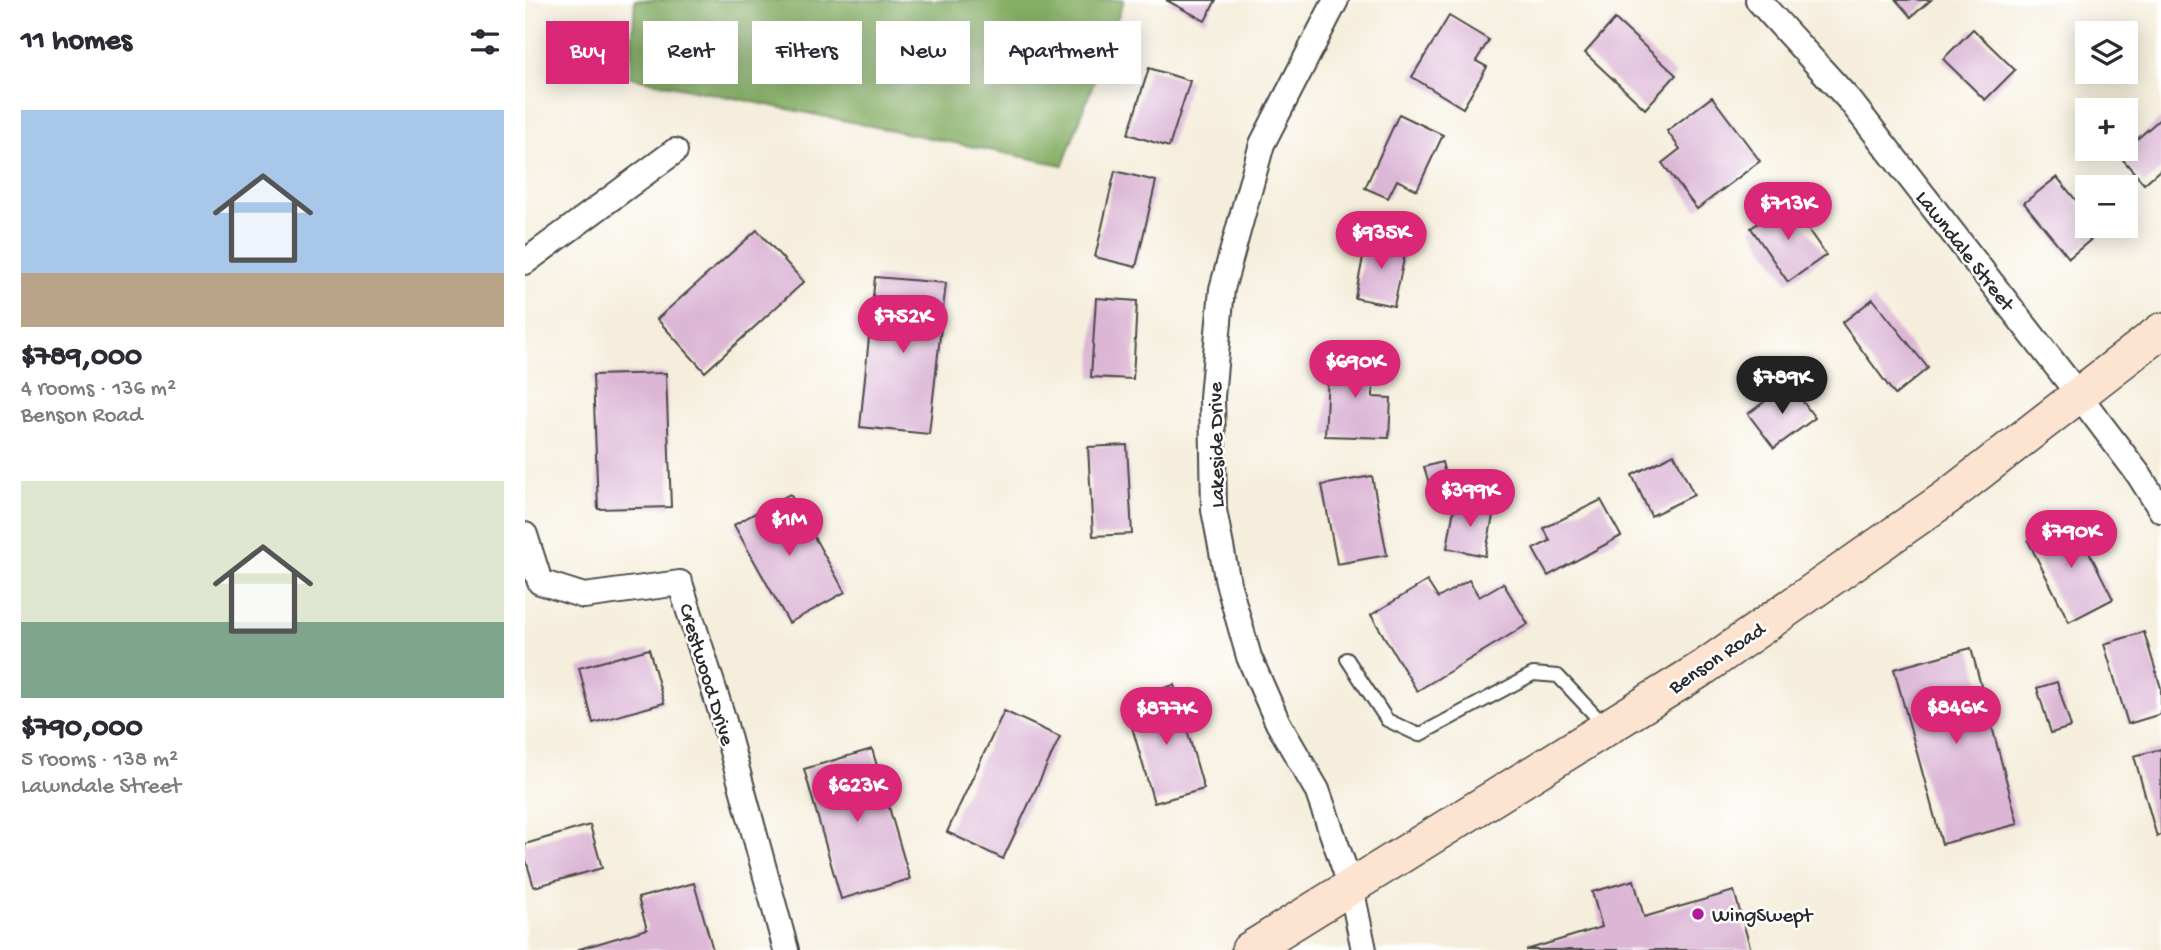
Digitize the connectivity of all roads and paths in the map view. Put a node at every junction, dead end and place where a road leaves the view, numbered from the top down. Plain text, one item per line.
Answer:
1 (1336, 0) edge
2 (1758, 0) edge
3 (675, 151) dead end
4 (525, 262) edge
5 (2161, 331) edge
6 (2078, 394) junction
7 (2161, 510) edge
8 (525, 535) edge
9 (1347, 659) dead end
10 (1607, 727) junction
11 (1351, 887) junction
12 (786, 950) edge
13 (1249, 950) edge
14 (1364, 950) edge

1 - 11 street, Lakeside Drive
2 - 6 street, Lawndale Street
3 - 4 street
5 - 6 main road, Benson Road
6 - 7 street, Lawndale Street
6 - 10 main road, Benson Road
8 - 12 street, Crestwood Drive
9 - 10 lane
10 - 11 main road, Benson Road
11 - 13 main road, Benson Road
11 - 14 street, Lakeside Drive

